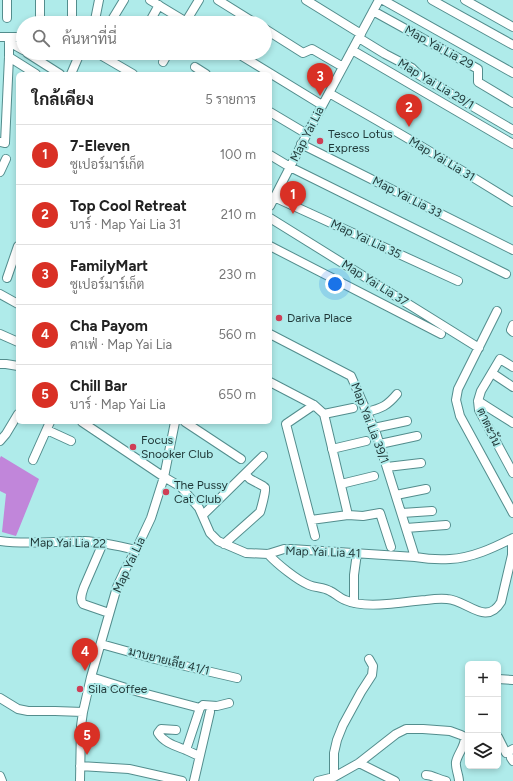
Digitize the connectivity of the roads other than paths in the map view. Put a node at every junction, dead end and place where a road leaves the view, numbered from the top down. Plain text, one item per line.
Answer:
1 (7, 0) edge
2 (40, 0) edge
3 (72, 0) edge
4 (99, 0) edge
5 (124, 0) edge
6 (150, 0) edge
7 (199, 0) edge
8 (218, 0) edge
9 (306, 0) edge
10 (379, 0) edge
11 (383, 0) edge
12 (432, 0) edge
13 (465, 0) edge
14 (159, 5) junction
15 (373, 11) junction
16 (40, 16) edge
17 (72, 16) edge
18 (97, 16) edge
19 (114, 16) edge
20 (152, 16) edge
21 (176, 16) edge
22 (191, 16) edge
23 (244, 16) edge
24 (7, 18) dead end
25 (513, 27) edge
26 (272, 33) edge
27 (360, 36) junction
28 (16, 38) edge
29 (6, 39) edge
30 (16, 45) edge
31 (513, 45) edge
32 (352, 50) junction
33 (9, 57) junction
34 (38, 60) edge
35 (77, 60) edge
36 (109, 60) edge
37 (248, 60) edge
38 (343, 67) junction
39 (195, 68) dead end
40 (33, 72) edge
41 (57, 72) edge
42 (72, 72) edge
43 (130, 72) edge
44 (202, 72) edge
45 (268, 72) edge
46 (513, 73) edge
47 (272, 74) edge
48 (329, 93) junction
49 (513, 102) edge
50 (322, 105) junction
51 (272, 113) edge
52 (513, 130) edge
53 (307, 134) junction
54 (0, 142) edge
55 (302, 144) junction
56 (513, 144) edge
57 (272, 156) edge
58 (6, 159) dead end
59 (290, 167) junction
60 (0, 172) edge
61 (274, 197) junction
62 (272, 202) edge
63 (513, 202) edge
64 (272, 219) edge
65 (272, 247) edge
66 (513, 250) edge
67 (15, 264) edge
68 (506, 274) dead end
69 (7, 278) dead end
70 (458, 282) dead end
71 (0, 294) edge
72 (16, 303) edge
73 (497, 311) dead end
74 (513, 326) edge
75 (513, 332) edge
76 (0, 334) edge
77 (441, 334) dead end
78 (272, 335) edge
79 (16, 341) edge
80 (479, 348) junction
81 (0, 364) edge
82 (16, 366) edge
83 (513, 367) edge
84 (492, 373) junction
85 (272, 383) edge
86 (513, 387) edge
87 (397, 394) dead end
88 (478, 401) junction
89 (314, 405) junction
90 (353, 408) dead end
91 (367, 412) junction
92 (324, 414) junction
93 (16, 417) edge
94 (407, 421) dead end
95 (513, 423) edge
96 (85, 424) edge
97 (175, 424) edge
98 (188, 424) edge
99 (48, 426) edge
100 (374, 428) junction
101 (417, 436) dead end
102 (0, 441) edge
103 (71, 441) dead end
104 (366, 442) dead end
105 (380, 444) junction
106 (332, 449) junction
107 (500, 451) junction
108 (263, 456) dead end
109 (241, 459) dead end
110 (513, 459) edge
111 (33, 460) dead end
112 (421, 464) dead end
113 (387, 467) junction
114 (513, 473) edge
115 (245, 474) junction
116 (374, 476) dead end
117 (164, 477) junction
118 (341, 484) junction
119 (426, 489) dead end
120 (396, 495) junction
121 (432, 511) dead end
122 (402, 513) junction
123 (513, 513) edge
124 (203, 515) junction
125 (348, 515) junction
126 (311, 520) junction
127 (446, 525) dead end
128 (406, 528) junction
129 (315, 536) dead end
130 (512, 539) edge
131 (0, 541) edge
132 (103, 543) junction
133 (224, 544) junction
134 (391, 547) dead end
135 (136, 550) junction
136 (357, 553) junction
137 (268, 554) junction
138 (415, 557) junction
139 (354, 603) junction
140 (109, 613) junction
141 (101, 644) junction
142 (369, 659) dead end
143 (91, 677) junction
144 (237, 678) dead end
145 (501, 679) edge
146 (513, 680) edge
147 (0, 698) edge
148 (229, 703) dead end
149 (200, 708) junction
150 (83, 712) junction
151 (210, 712) dead end
152 (176, 730) dead end
153 (501, 743) edge
154 (513, 749) edge
155 (186, 750) junction
156 (199, 756) junction
157 (359, 763) junction
158 (80, 766) junction
159 (426, 775) dead end
160 (0, 776) edge
161 (334, 777) junction
162 (150, 778) edge
163 (2, 781) edge
164 (80, 781) edge
165 (182, 781) edge
166 (194, 781) edge
167 (318, 781) edge
168 (395, 781) edge
169 (446, 781) edge
170 (459, 781) edge

1 - 24 street
2 - 16 street
3 - 17 street
4 - 18 street
5 - 19 street
6 - 14 street
7 - 22 street
8 - 23 street
9 - 27 street, Map Yai Lia 29/1
10 - 15 street, Map Yai Lia
11 - 46 street
12 - 31 street
13 - 25 street
14 - 20 street
14 - 21 street
15 - 27 street, Map Yai Lia
15 - 49 street, Map Yai Lia 29
26 - 38 street
27 - 32 street, Map Yai Lia
27 - 52 street, Map Yai Lia 29/1
28 - 29 street
29 - 30 street
29 - 33 street
32 - 38 street, Map Yai Lia
32 - 56 street
33 - 40 street
33 - 54 street
34 - 41 street
35 - 42 street
36 - 43 street
37 - 45 street
38 - 48 street, Map Yai Lia
39 - 44 street
47 - 50 street
48 - 50 street, Map Yai Lia
48 - 63 street, Map Yai Lia 31
50 - 53 street, Map Yai Lia
51 - 53 street
53 - 55 street, Map Yai Lia
55 - 59 street, Map Yai Lia
55 - 66 street, Map Yai Lia 33
57 - 59 street
58 - 60 street
59 - 61 street, Map Yai Lia
59 - 68 street
61 - 62 street, Map Yai Lia
61 - 70 street, Map Yai Lia 35
64 - 80 street, Map Yai Lia 37
65 - 77 street
67 - 69 street
71 - 72 street
73 - 80 street
74 - 75 street
76 - 79 street
78 - 91 street, Map Yai Lia 39/1
80 - 123 street
81 - 82 street
83 - 84 street, ตาตะวัน
84 - 86 street
84 - 88 street, ตาตะวัน
85 - 89 street
87 - 91 street
88 - 95 street
88 - 107 street, ตาตะวัน
89 - 92 street
89 - 126 street
90 - 92 street
91 - 100 street, Map Yai Lia 39/1
92 - 106 street
93 - 102 street
94 - 100 street
96 - 117 street, Map Yai Lia 41
97 - 117 street, Map Yai Lia
98 - 109 street
99 - 103 street
99 - 111 street
100 - 105 street, Map Yai Lia 39/1
101 - 105 street
104 - 106 street
105 - 113 street, Map Yai Lia 39/1
106 - 118 street
107 - 110 street
107 - 114 street, ตาตะวัน
108 - 115 street
112 - 113 street
113 - 120 street, Map Yai Lia 39/1
115 - 124 street
115 - 133 street
116 - 118 street
117 - 124 street, Map Yai Lia 41
117 - 135 street, Map Yai Lia
118 - 125 street
119 - 120 street
120 - 122 street, Map Yai Lia 39/1
121 - 122 street
122 - 128 street, Map Yai Lia 39/1
124 - 133 street, Map Yai Lia 41
125 - 126 street
125 - 134 street
126 - 129 street
127 - 128 street
128 - 138 street, Map Yai Lia 39/1
130 - 138 street, Map Yai Lia 41
130 - 139 street
131 - 132 street, Map Yai Lia 22
132 - 135 street, Map Yai Lia 22
132 - 140 street
133 - 137 street, Map Yai Lia 41
135 - 140 street, Map Yai Lia
136 - 137 street, Map Yai Lia 41
136 - 138 street, Map Yai Lia 41
136 - 139 street
137 - 139 street
140 - 141 street, Map Yai Lia
141 - 143 street, Map Yai Lia
141 - 144 street, มาบยายเลีย 41/1
142 - 161 street
143 - 149 street
143 - 150 street, Map Yai Lia
145 - 146 street
147 - 150 street
148 - 149 street
149 - 155 street
150 - 158 street, Map Yai Lia
151 - 156 street
152 - 155 street
153 - 154 street
155 - 156 street
156 - 166 street
157 - 161 street
157 - 168 street
157 - 170 street
158 - 162 street
158 - 164 street, Map Yai Lia
159 - 169 street
160 - 163 street
161 - 167 street
162 - 165 street

